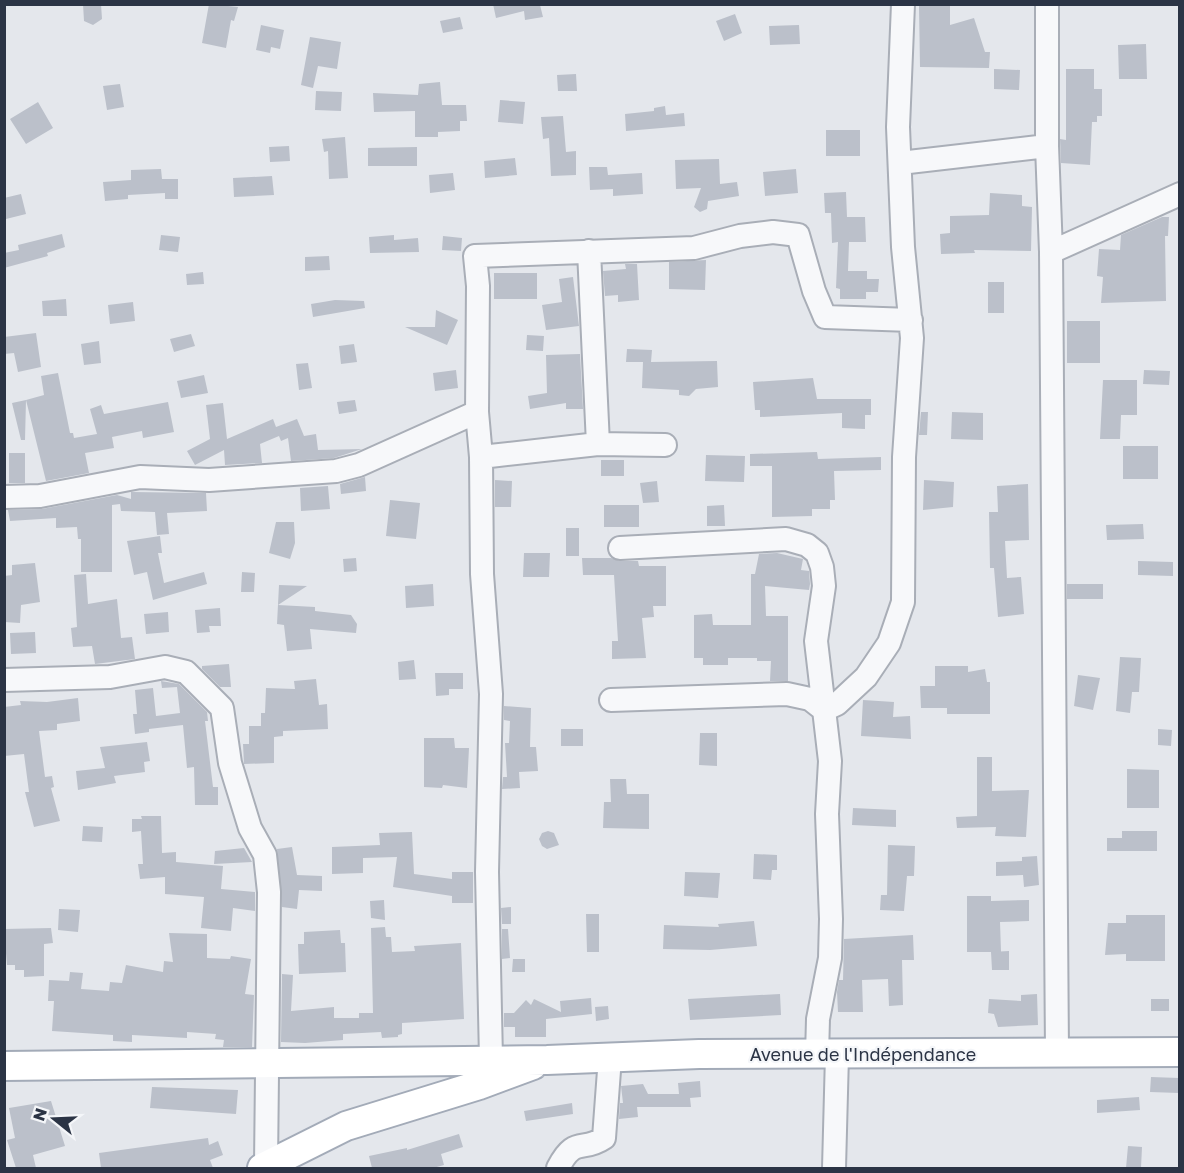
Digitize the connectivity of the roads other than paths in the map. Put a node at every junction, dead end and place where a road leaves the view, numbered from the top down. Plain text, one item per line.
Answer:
1 (903, 4) edge
2 (1047, 4) edge
3 (1047, 146) junction
4 (900, 163) junction
5 (1179, 194) edge
6 (589, 251) junction
7 (1052, 252) junction
8 (911, 320) junction
9 (477, 412) junction
10 (598, 444) junction
11 (665, 445) dead end
12 (481, 457) junction
13 (4, 497) edge
14 (620, 548) dead end
15 (4, 680) edge
16 (611, 700) dead end
17 (824, 710) junction
18 (1179, 1052) edge
19 (1057, 1053) junction
20 (827, 1055) junction
21 (610, 1057) junction
22 (491, 1059) junction
23 (547, 1060) junction
24 (266, 1063) junction
25 (4, 1066) edge
26 (264, 1167) edge
27 (558, 1168) edge
28 (834, 1168) edge

1 - 4 street
2 - 3 street
3 - 4 street
3 - 7 street
4 - 8 street
5 - 7 street
6 - 8 street
6 - 9 street
6 - 10 street
7 - 19 street
8 - 17 street
9 - 12 street
9 - 13 street
10 - 11 street
10 - 12 street
12 - 22 street
14 - 17 street
15 - 24 street
16 - 17 street
17 - 20 street
18 - 19 main road, Avenue de l'Indépendance
19 - 20 main road, Avenue de l'Indépendance
20 - 21 main road, Avenue de l'Indépendance
20 - 28 street
21 - 23 main road, Avenue de l'Indépendance
21 - 27 street
22 - 23 main road
22 - 24 main road
23 - 26 main road
24 - 25 main road
24 - 26 street

